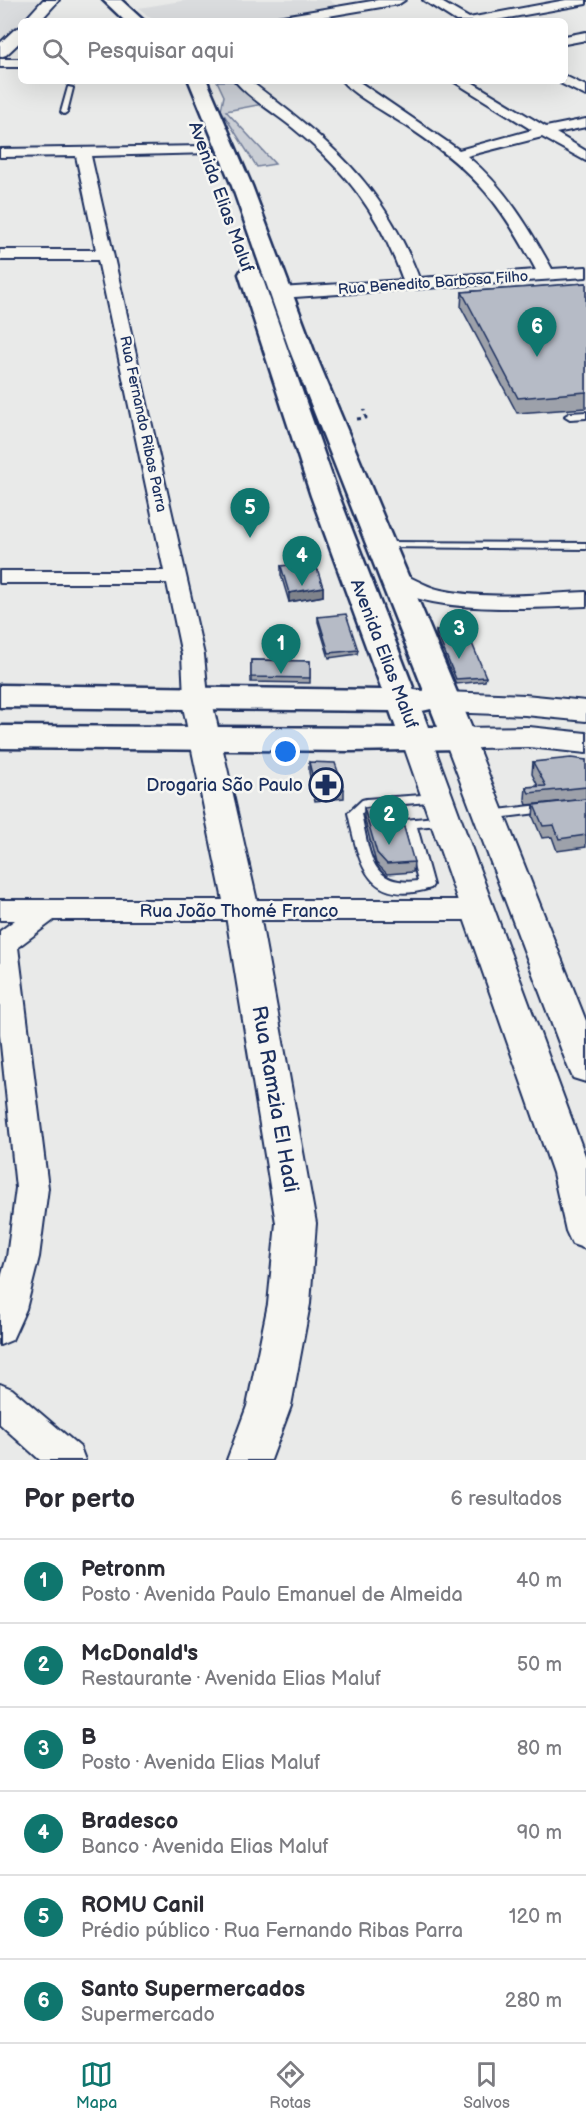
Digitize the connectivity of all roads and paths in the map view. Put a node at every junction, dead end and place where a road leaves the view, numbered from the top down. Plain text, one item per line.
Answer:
1 (51, 0) edge
2 (399, 0) edge
3 (429, 0) edge
4 (586, 0) edge
5 (346, 9) junction
6 (107, 12) edge
7 (35, 18) edge
8 (126, 18) edge
9 (294, 18) edge
10 (360, 18) edge
11 (460, 18) edge
12 (487, 18) edge
13 (18, 35) edge
14 (586, 36) edge
15 (568, 39) edge
16 (0, 52) edge
17 (0, 63) edge
18 (18, 63) edge
19 (586, 76) edge
20 (568, 80) edge
21 (568, 81) edge
22 (199, 84) edge
23 (246, 84) edge
24 (354, 84) edge
25 (465, 84) edge
26 (70, 88) dead end
27 (586, 92) edge
28 (64, 112) dead end
29 (586, 123) edge
30 (542, 132) junction
31 (210, 142) junction
32 (0, 153) edge
33 (82, 153) junction
34 (456, 155) junction
35 (586, 158) edge
36 (0, 255) edge
37 (105, 255) junction
38 (586, 272) edge
39 (548, 274) junction
40 (413, 284) junction
41 (280, 293) junction
42 (363, 410) dead end
43 (586, 415) edge
44 (570, 416) dead end
45 (357, 420) dead end
46 (325, 496) junction
47 (381, 545) junction
48 (584, 545) edge
49 (0, 577) edge
50 (176, 577) junction
51 (393, 577) junction
52 (586, 599) edge
53 (468, 601) junction
54 (414, 630) junction
55 (0, 696) edge
56 (196, 697) junction
57 (401, 701) junction
58 (444, 702) junction
59 (586, 711) edge
60 (0, 737) edge
61 (204, 738) junction
62 (417, 738) junction
63 (459, 738) junction
64 (586, 743) edge
65 (564, 807) edge
66 (441, 809) junction
67 (488, 815) junction
68 (0, 910) edge
69 (48, 910) junction
70 (242, 910) junction
71 (478, 910) junction
72 (2, 945) edge
73 (586, 1066) edge
74 (586, 1231) edge
75 (0, 1329) edge
76 (0, 1401) edge
77 (68, 1460) edge
78 (249, 1460) edge

1 - 7 street
2 - 5 street
3 - 11 street
4 - 12 street
5 - 9 street
5 - 10 street
6 - 8 main road
13 - 16 street
14 - 15 street
17 - 18 street
19 - 20 street
21 - 27 street
22 - 31 main road, Avenida Elias Maluf
23 - 40 street
24 - 34 street
25 - 30 street
26 - 28 lane
29 - 30 street
30 - 34 street
30 - 35 street
31 - 33 street
31 - 41 main road, Avenida Elias Maluf
31 - 46 main road, Avenida Elias Maluf
32 - 33 street
33 - 37 street, Rua Fernando Ribas Parra
34 - 39 street
36 - 37 street
37 - 50 street, Rua Fernando Ribas Parra
38 - 39 street, Rua Benedito Barbosa Filho
39 - 40 street, Rua Benedito Barbosa Filho
40 - 41 street, Rua Benedito Barbosa Filho
41 - 47 main road, Avenida Elias Maluf
42 - 45 path
43 - 44 lane
46 - 47 main road
46 - 57 main road, Avenida Elias Maluf
47 - 48 lane
47 - 51 main road, Avenida Elias Maluf
49 - 50 street
50 - 56 street, Rua Fernando Ribas Parra
51 - 53 street
51 - 54 main road, Avenida Elias Maluf
52 - 53 street
53 - 54 street
54 - 58 main road, Avenida Elias Maluf
55 - 56 main road
56 - 57 main road
56 - 61 street, Rua Ramzia El Hadi
57 - 58 main road
57 - 62 main road, Avenida Elias Maluf
58 - 59 street
58 - 63 main road, Avenida Elias Maluf
60 - 61 main road
61 - 62 main road
61 - 70 street, Rua Ramzia El Hadi
62 - 63 main road
62 - 66 street, Avenida Elias Maluf
63 - 64 street
63 - 67 street, Avenida Elias Maluf
65 - 67 lane
66 - 66 lane
66 - 71 street, Avenida Elias Maluf
67 - 73 street, Avenida Elias Maluf
68 - 69 street, Rua João Thomé Franco
69 - 70 street, Rua João Thomé Franco
69 - 72 street
70 - 71 street, Rua João Thomé Franco
70 - 78 street, Rua Ramzia El Hadi
71 - 74 street, Avenida Elias Maluf
72 - 75 street
76 - 77 street

